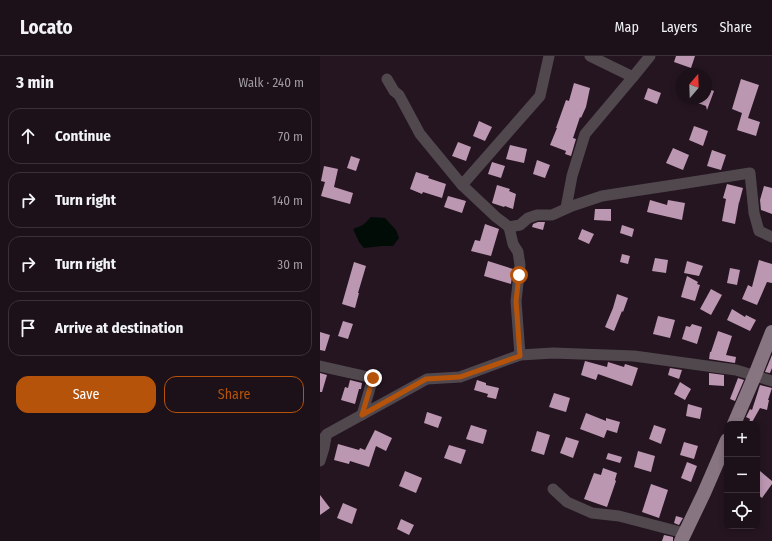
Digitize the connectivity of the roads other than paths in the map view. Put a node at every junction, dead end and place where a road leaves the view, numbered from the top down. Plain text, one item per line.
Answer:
1 (549, 56) edge
2 (590, 56) edge
3 (650, 56) edge
4 (633, 77) junction
5 (387, 79) dead end
6 (462, 185) junction
7 (566, 208) junction
8 (509, 227) junction
9 (772, 237) edge
10 (772, 332) edge
11 (520, 356) junction
12 (320, 366) edge
13 (755, 375) junction
14 (772, 381) edge
15 (362, 415) junction
16 (735, 421) edge
17 (323, 442) edge
18 (724, 447) edge
19 (320, 461) edge
20 (553, 489) dead end
21 (683, 537) edge

1 - 6 street
2 - 4 street
3 - 4 street
4 - 7 street
5 - 6 street
6 - 8 street
7 - 8 street
7 - 9 street
8 - 11 street
10 - 13 main road
11 - 13 street
11 - 15 street
12 - 15 street
13 - 14 street
13 - 16 main road
15 - 17 street
17 - 19 street
18 - 21 main road
20 - 21 street

